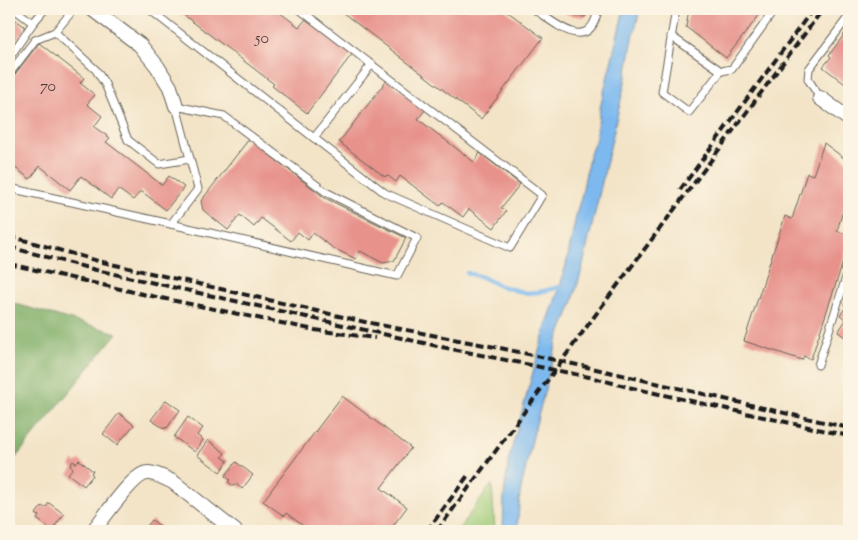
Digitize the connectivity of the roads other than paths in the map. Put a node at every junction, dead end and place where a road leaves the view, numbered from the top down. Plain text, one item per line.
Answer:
1 (14, 9) edge
2 (45, 9) edge
3 (74, 9) edge
4 (92, 9) edge
5 (149, 9) edge
6 (299, 9) edge
7 (534, 9) edge
8 (598, 9) edge
9 (676, 9) edge
10 (775, 9) edge
11 (849, 16) edge
12 (33, 23) junction
13 (55, 32) junction
14 (671, 36) junction
15 (9, 58) edge
16 (372, 64) junction
17 (720, 71) junction
18 (9, 74) edge
19 (820, 98) joint
20 (176, 106) junction
21 (849, 119) edge
22 (314, 138) junction
23 (190, 159) junction
24 (9, 188) edge
25 (171, 224) junction
26 (849, 268) edge
27 (818, 364) dead end
28 (94, 531) edge
29 (235, 531) edge

1 - 12 lane
2 - 12 lane
3 - 13 lane
4 - 20 street
5 - 22 lane
6 - 16 lane
7 - 8 lane
9 - 14 lane
10 - 17 lane
11 - 19 lane
12 - 15 lane
13 - 18 lane
13 - 23 lane
14 - 17 lane
14 - 17 lane
16 - 22 lane
16 - 22 lane
19 - 21 street
20 - 23 lane
20 - 25 lane
23 - 25 lane
24 - 25 lane
26 - 27 lane
28 - 29 street

